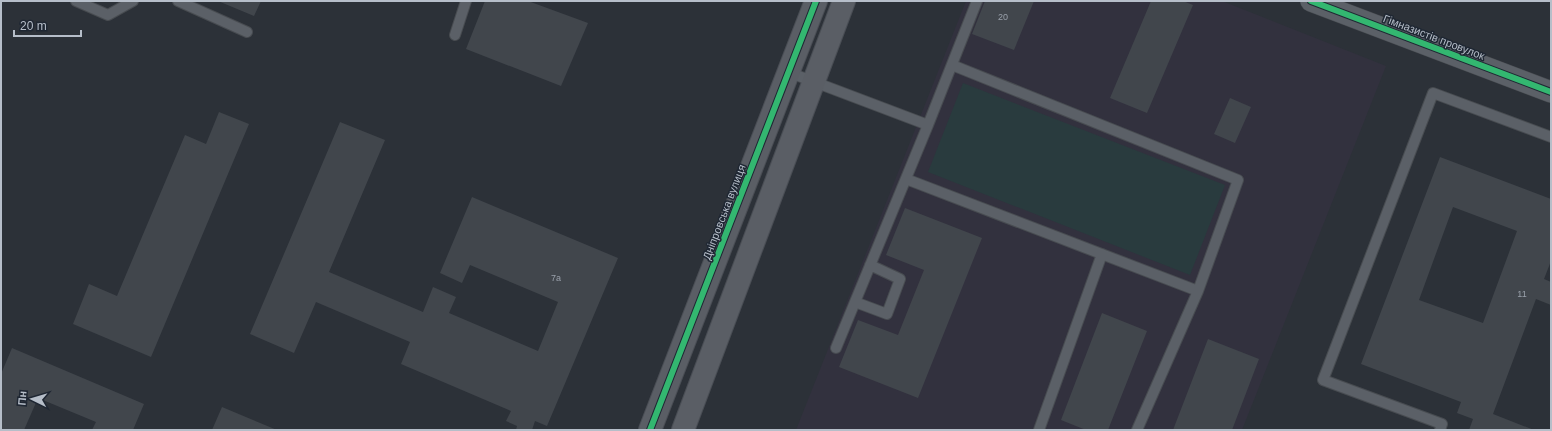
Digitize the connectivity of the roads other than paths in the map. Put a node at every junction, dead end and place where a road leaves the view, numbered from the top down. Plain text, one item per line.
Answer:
1 (76, 1) edge
2 (133, 1) edge
3 (178, 1) edge
4 (466, 1) edge
5 (816, 1) edge
6 (844, 1) edge
7 (977, 1) edge
8 (1311, 1) edge
9 (247, 32) dead end
10 (455, 35) dead end
11 (952, 65) junction
12 (788, 72) junction
13 (813, 82) junction
14 (1551, 92) edge
15 (928, 126) junction
16 (1551, 137) edge
17 (906, 179) junction
18 (1102, 254) junction
19 (870, 265) junction
20 (1198, 291) junction
21 (855, 302) junction
22 (836, 348) dead end
23 (650, 430) edge
24 (683, 430) edge
25 (1039, 430) edge
26 (1137, 430) edge
27 (1440, 430) edge

1 - 2 lane
3 - 9 lane
4 - 10 lane
5 - 12 street, Дніпровська вулиця
6 - 13 street
7 - 11 lane
8 - 14 street, Гімназистів провулок
11 - 15 lane
11 - 20 lane
12 - 13 lane
12 - 23 street, Дніпровська вулиця
13 - 15 lane
13 - 24 street
15 - 17 lane
16 - 27 lane
17 - 18 lane
17 - 19 lane
18 - 20 lane
18 - 25 lane
19 - 21 lane
19 - 21 lane
20 - 26 lane
21 - 22 lane

